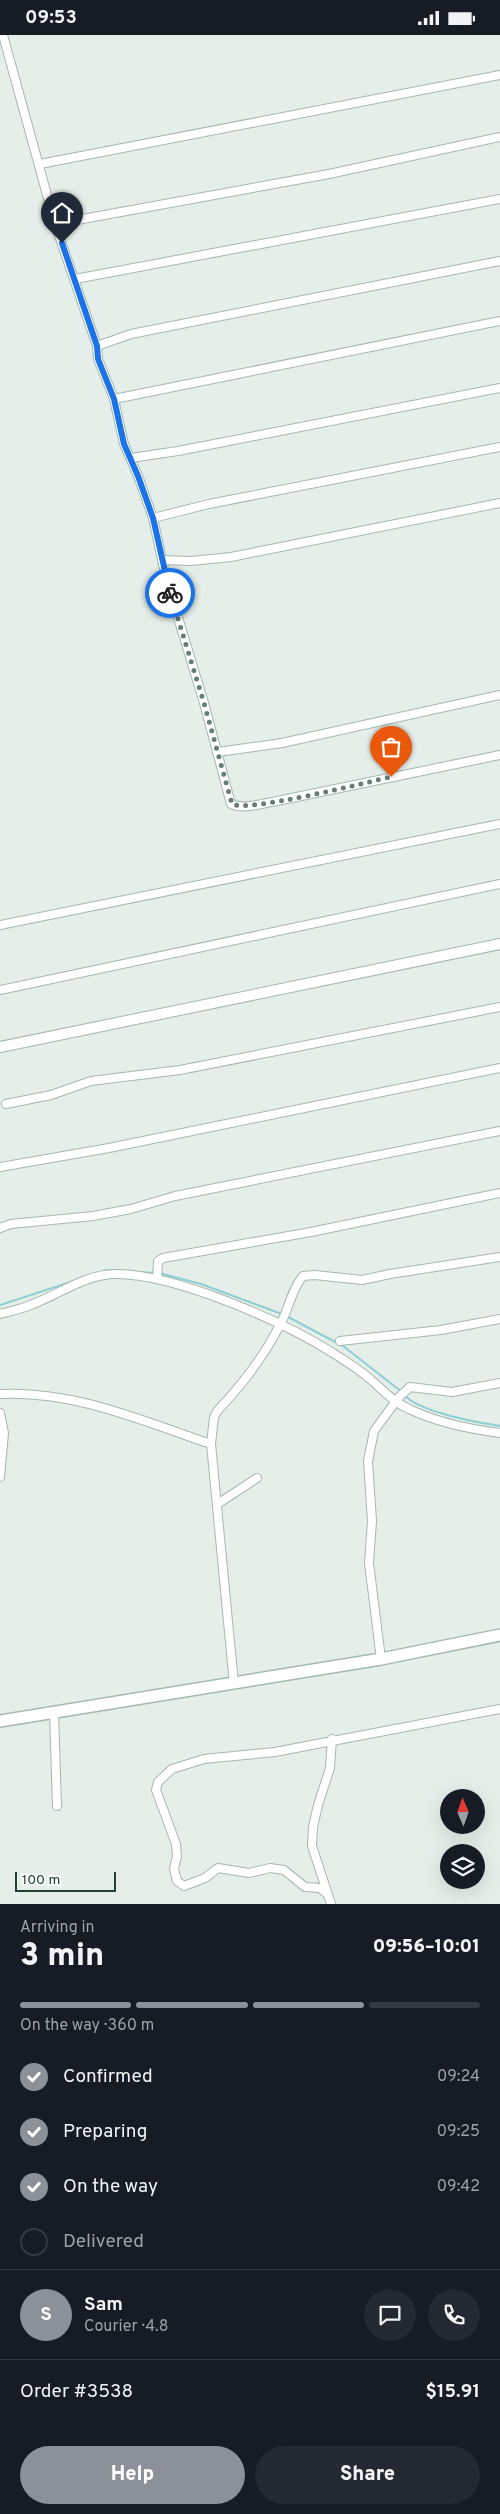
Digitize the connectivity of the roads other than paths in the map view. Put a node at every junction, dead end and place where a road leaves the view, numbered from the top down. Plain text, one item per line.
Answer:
1 (3, 35) edge
2 (500, 75) edge
3 (500, 137) edge
4 (40, 165) junction
5 (500, 199) edge
6 (55, 224) junction
7 (500, 261) edge
8 (75, 279) junction
9 (500, 321) edge
10 (97, 346) junction
11 (500, 388) edge
12 (114, 399) junction
13 (500, 447) edge
14 (131, 458) junction
15 (500, 503) edge
16 (153, 518) junction
17 (162, 561) junction
18 (500, 695) edge
19 (218, 753) junction
20 (500, 755) edge
21 (500, 824) edge
22 (500, 884) edge
23 (0, 925) edge
24 (500, 944) edge
25 (0, 990) edge
26 (500, 1007) edge
27 (0, 1047) edge
28 (500, 1068) edge
29 (6, 1104) dead end
30 (500, 1131) edge
31 (0, 1167) edge
32 (500, 1193) edge
33 (0, 1228) edge
34 (500, 1257) edge
35 (157, 1279) junction
36 (0, 1314) edge
37 (500, 1319) edge
38 (281, 1325) junction
39 (340, 1341) dead end
40 (500, 1383) edge
41 (0, 1394) edge
42 (399, 1396) junction
43 (0, 1413) edge
44 (500, 1433) edge
45 (211, 1444) junction
46 (0, 1477) edge
47 (257, 1478) dead end
48 (218, 1503) junction
49 (500, 1635) edge
50 (381, 1659) junction
51 (234, 1683) junction
52 (500, 1709) edge
53 (54, 1712) junction
54 (0, 1721) edge
55 (332, 1739) junction
56 (57, 1806) dead end
57 (326, 1895) junction
58 (331, 1904) edge

1 - 4 street
2 - 4 street
3 - 6 street
4 - 6 street
5 - 8 street
6 - 8 street
7 - 10 street
8 - 10 street
9 - 12 street
10 - 12 street
11 - 14 street
12 - 14 street
13 - 16 street
14 - 16 street
15 - 17 street
16 - 17 street
17 - 19 street
18 - 19 street
19 - 20 street
21 - 23 street
22 - 25 street
24 - 27 street
26 - 29 street
28 - 31 street
30 - 33 street
32 - 35 street
34 - 38 street
35 - 36 street
35 - 38 street
37 - 39 street
38 - 42 street
38 - 45 street
40 - 42 street
41 - 45 street
42 - 44 street
42 - 50 street
43 - 46 street
45 - 48 street
47 - 48 street
48 - 51 street
49 - 50 main road
50 - 51 main road
51 - 53 main road
52 - 55 street
53 - 54 main road
53 - 56 street
55 - 57 street
55 - 57 street
57 - 58 street

